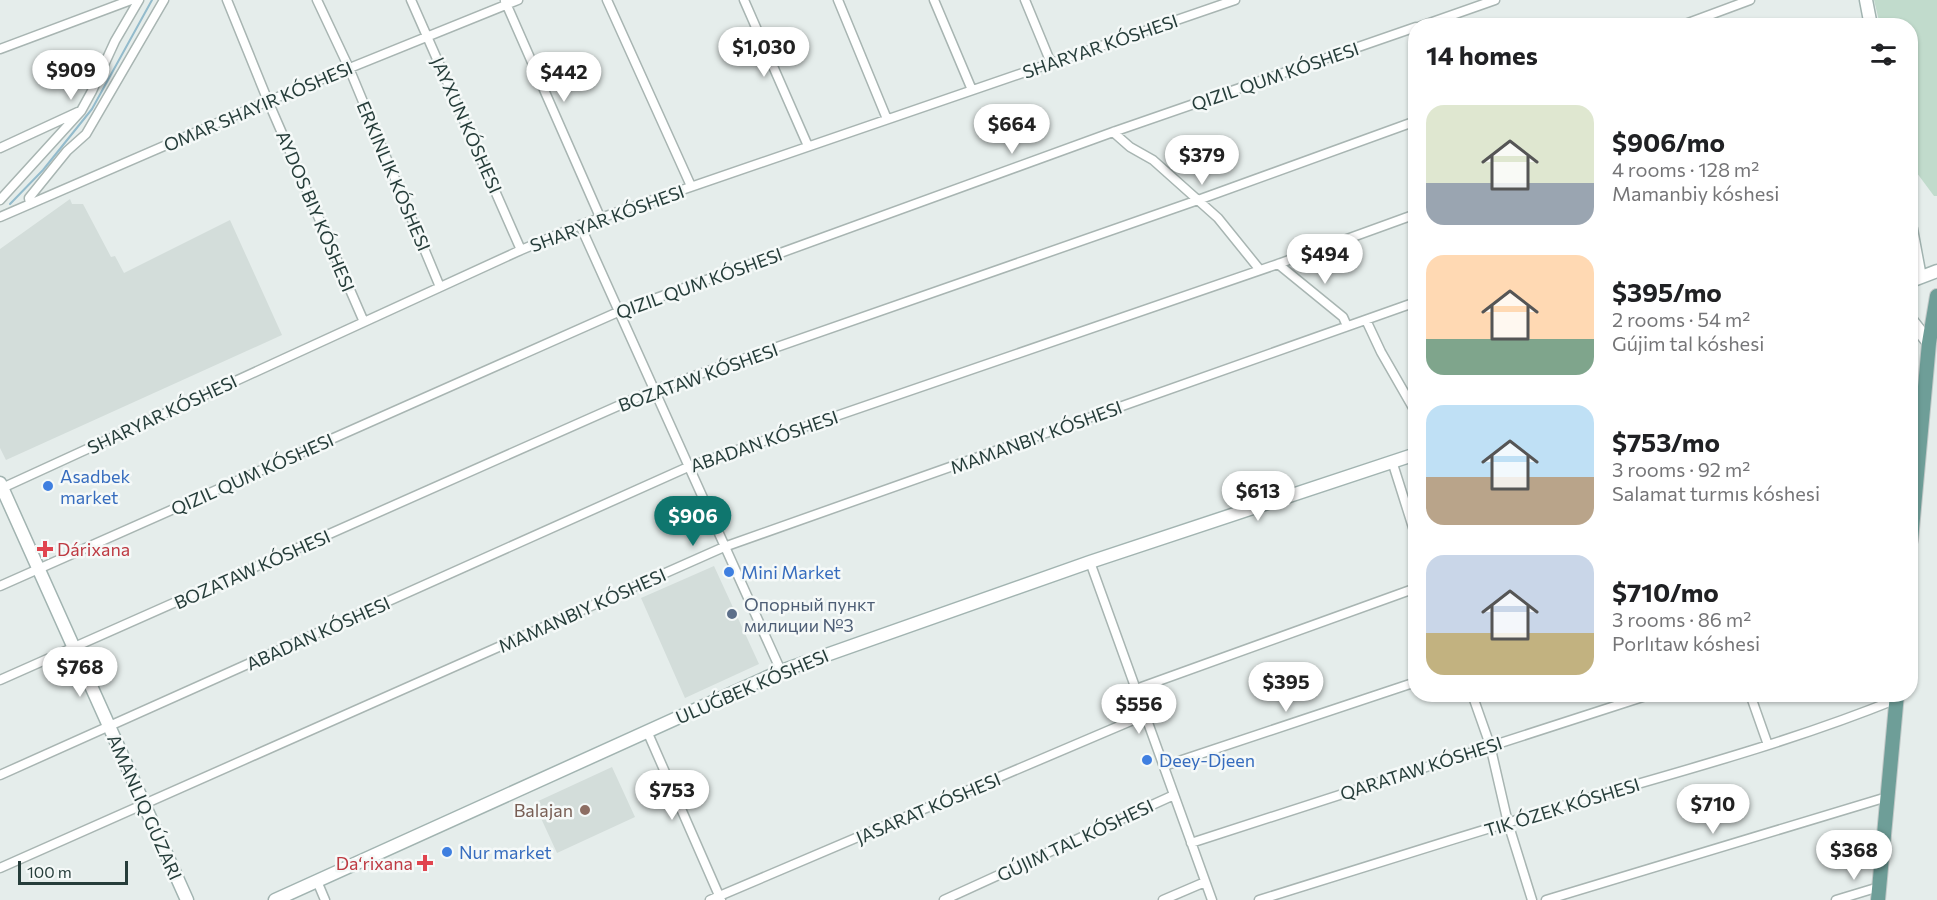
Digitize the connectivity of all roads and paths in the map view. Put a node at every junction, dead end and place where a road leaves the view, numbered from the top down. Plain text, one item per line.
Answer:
1 (131, 0) edge
2 (139, 0) edge
3 (164, 0) edge
4 (227, 0) edge
5 (317, 0) edge
6 (411, 0) edge
7 (518, 0) edge
8 (607, 0) edge
9 (744, 0) edge
10 (838, 0) edge
11 (934, 0) edge
12 (1025, 0) edge
13 (1235, 0) edge
14 (1495, 0) edge
15 (1750, 0) edge
16 (1866, 0) edge
17 (505, 2) edge
18 (109, 4) edge
19 (1444, 18) edge
20 (1702, 18) edge
21 (1869, 18) edge
22 (1408, 30) edge
23 (428, 36) junction
24 (0, 49) edge
25 (1050, 63) junction
26 (349, 68) junction
27 (972, 90) junction
28 (268, 101) junction
29 (81, 111) junction
30 (886, 119) junction
31 (1408, 124) edge
32 (1113, 132) junction
33 (808, 146) junction
34 (0, 148) edge
35 (691, 186) junction
36 (0, 200) edge
37 (1198, 200) junction
38 (30, 204) junction
39 (600, 217) junction
40 (1408, 217) edge
41 (0, 218) edge
42 (580, 225) junction
43 (521, 250) junction
44 (1278, 264) junction
45 (1260, 270) junction
46 (1937, 271) edge
47 (1918, 278) edge
48 (440, 287) junction
49 (1937, 296) edge
50 (1408, 306) edge
51 (618, 312) junction
52 (1366, 320) junction
53 (364, 321) junction
54 (1347, 326) junction
55 (1918, 329) edge
56 (1929, 343) junction
57 (654, 390) junction
58 (1408, 399) edge
59 (1918, 424) edge
60 (1408, 456) edge
61 (1392, 462) junction
62 (688, 467) junction
63 (1, 486) edge
64 (1408, 512) edge
65 (724, 547) junction
66 (1090, 562) junction
67 (37, 569) junction
68 (0, 586) edge
69 (1408, 591) edge
70 (75, 648) junction
71 (781, 671) junction
72 (0, 680) edge
73 (1408, 685) edge
74 (1136, 690) junction
75 (1475, 702) edge
76 (1627, 702) edge
77 (1753, 702) edge
78 (1886, 702) edge
79 (1896, 702) edge
80 (1145, 715) junction
81 (109, 727) junction
82 (647, 731) junction
83 (1490, 745) junction
84 (1768, 746) junction
85 (1164, 766) junction
86 (0, 775) edge
87 (1174, 795) junction
88 (1887, 796) junction
89 (144, 805) junction
90 (1508, 823) junction
91 (1191, 843) junction
92 (0, 868) edge
93 (317, 881) junction
94 (1205, 882) junction
95 (1879, 893) edge
96 (720, 898) edge
97 (187, 900) edge
98 (275, 900) edge
99 (326, 900) edge
100 (710, 900) edge
101 (944, 900) edge
102 (1163, 900) edge
103 (1212, 900) edge
104 (1259, 900) edge
105 (1532, 900) edge
106 (1546, 900) edge
107 (1836, 900) edge

1 - 18 street
2 - 29 street
3 - 38 street
4 - 28 street, AYDOS BIY KÓSHESI
5 - 26 street, ERKINLIK KÓSHESI
6 - 23 street, JAYXUN KÓSHESI
7 - 17 street
8 - 35 street
9 - 33 street
10 - 30 street
11 - 27 street
12 - 25 street
13 - 25 street, SHARYAR KÓSHESI
14 - 19 street
15 - 20 street
16 - 21 street
17 - 23 street
17 - 39 street
18 - 24 street
22 - 32 street
23 - 26 street
23 - 43 street, JAYXUN KÓSHESI
25 - 27 street, SHARYAR KÓSHESI
26 - 28 street
26 - 48 street, ERKINLIK KÓSHESI
27 - 30 street, SHARYAR KÓSHESI
28 - 38 street
28 - 53 street, AYDOS BIY KÓSHESI
29 - 34 street
29 - 36 street
30 - 33 street, SHARYAR KÓSHESI
31 - 37 street, BOZATAW KÓSHESI
32 - 37 street
32 - 51 street
33 - 35 street, SHARYAR KÓSHESI
35 - 39 street, SHARYAR KÓSHESI
37 - 45 street
37 - 57 street, BOZATAW KÓSHESI
38 - 41 street
39 - 42 street, SHARYAR KÓSHESI
40 - 44 street, ABADAN KÓSHESI
42 - 43 street, SHARYAR KÓSHESI
42 - 51 street
43 - 48 street, SHARYAR KÓSHESI
44 - 45 street, ABADAN KÓSHESI
44 - 54 street
45 - 62 street, ABADAN KÓSHESI
46 - 47 street
48 - 53 street, SHARYAR KÓSHESI
49 - 56 main road
50 - 52 street, MAMANBIY KÓSHESI
51 - 57 street
51 - 67 street
52 - 54 street, MAMANBIY KÓSHESI
52 - 58 street
53 - 63 street, SHARYAR KÓSHESI
54 - 65 street, MAMANBIY KÓSHESI
55 - 56 street
56 - 59 main road
57 - 62 street
57 - 70 street, BOZATAW KÓSHESI
60 - 61 street, ULUǴBEK KÓSHESI
61 - 64 street
61 - 66 street, ULUǴBEK KÓSHESI
62 - 65 street
62 - 81 street, ABADAN KÓSHESI
63 - 67 street
65 - 71 street
65 - 89 street, MAMANBIY KÓSHESI
66 - 71 street, ULUǴBEK KÓSHESI
66 - 74 street
67 - 68 street
67 - 70 street
69 - 74 street
70 - 72 street, BOZATAW KÓSHESI
70 - 81 street
71 - 82 street, ULUǴBEK KÓSHESI
73 - 85 street
74 - 80 street
75 - 83 street
76 - 83 street, QARATAW KÓSHESI
77 - 84 street
78 - 84 street, TIK ÓZEK KÓSHESI
79 - 88 main road
80 - 85 street
80 - 96 street, JASARAT KÓSHESI
81 - 86 street, ABADAN KÓSHESI
81 - 89 street
82 - 93 street, ULUǴBEK KÓSHESI
82 - 96 street
83 - 90 street
83 - 91 street, QARATAW KÓSHESI
84 - 90 street, TIK ÓZEK KÓSHESI
85 - 87 street
87 - 91 street
87 - 101 street, GÚJIM TAL KÓSHESI
88 - 95 main road
88 - 106 street
89 - 92 street, MAMANBIY KÓSHESI
89 - 97 street
90 - 104 street, TIK ÓZEK KÓSHESI
90 - 105 street
91 - 94 street
93 - 98 street, ULUǴBEK KÓSHESI
93 - 99 street
94 - 102 street
94 - 103 street
95 - 107 street
96 - 100 street, JASARAT KÓSHESI

